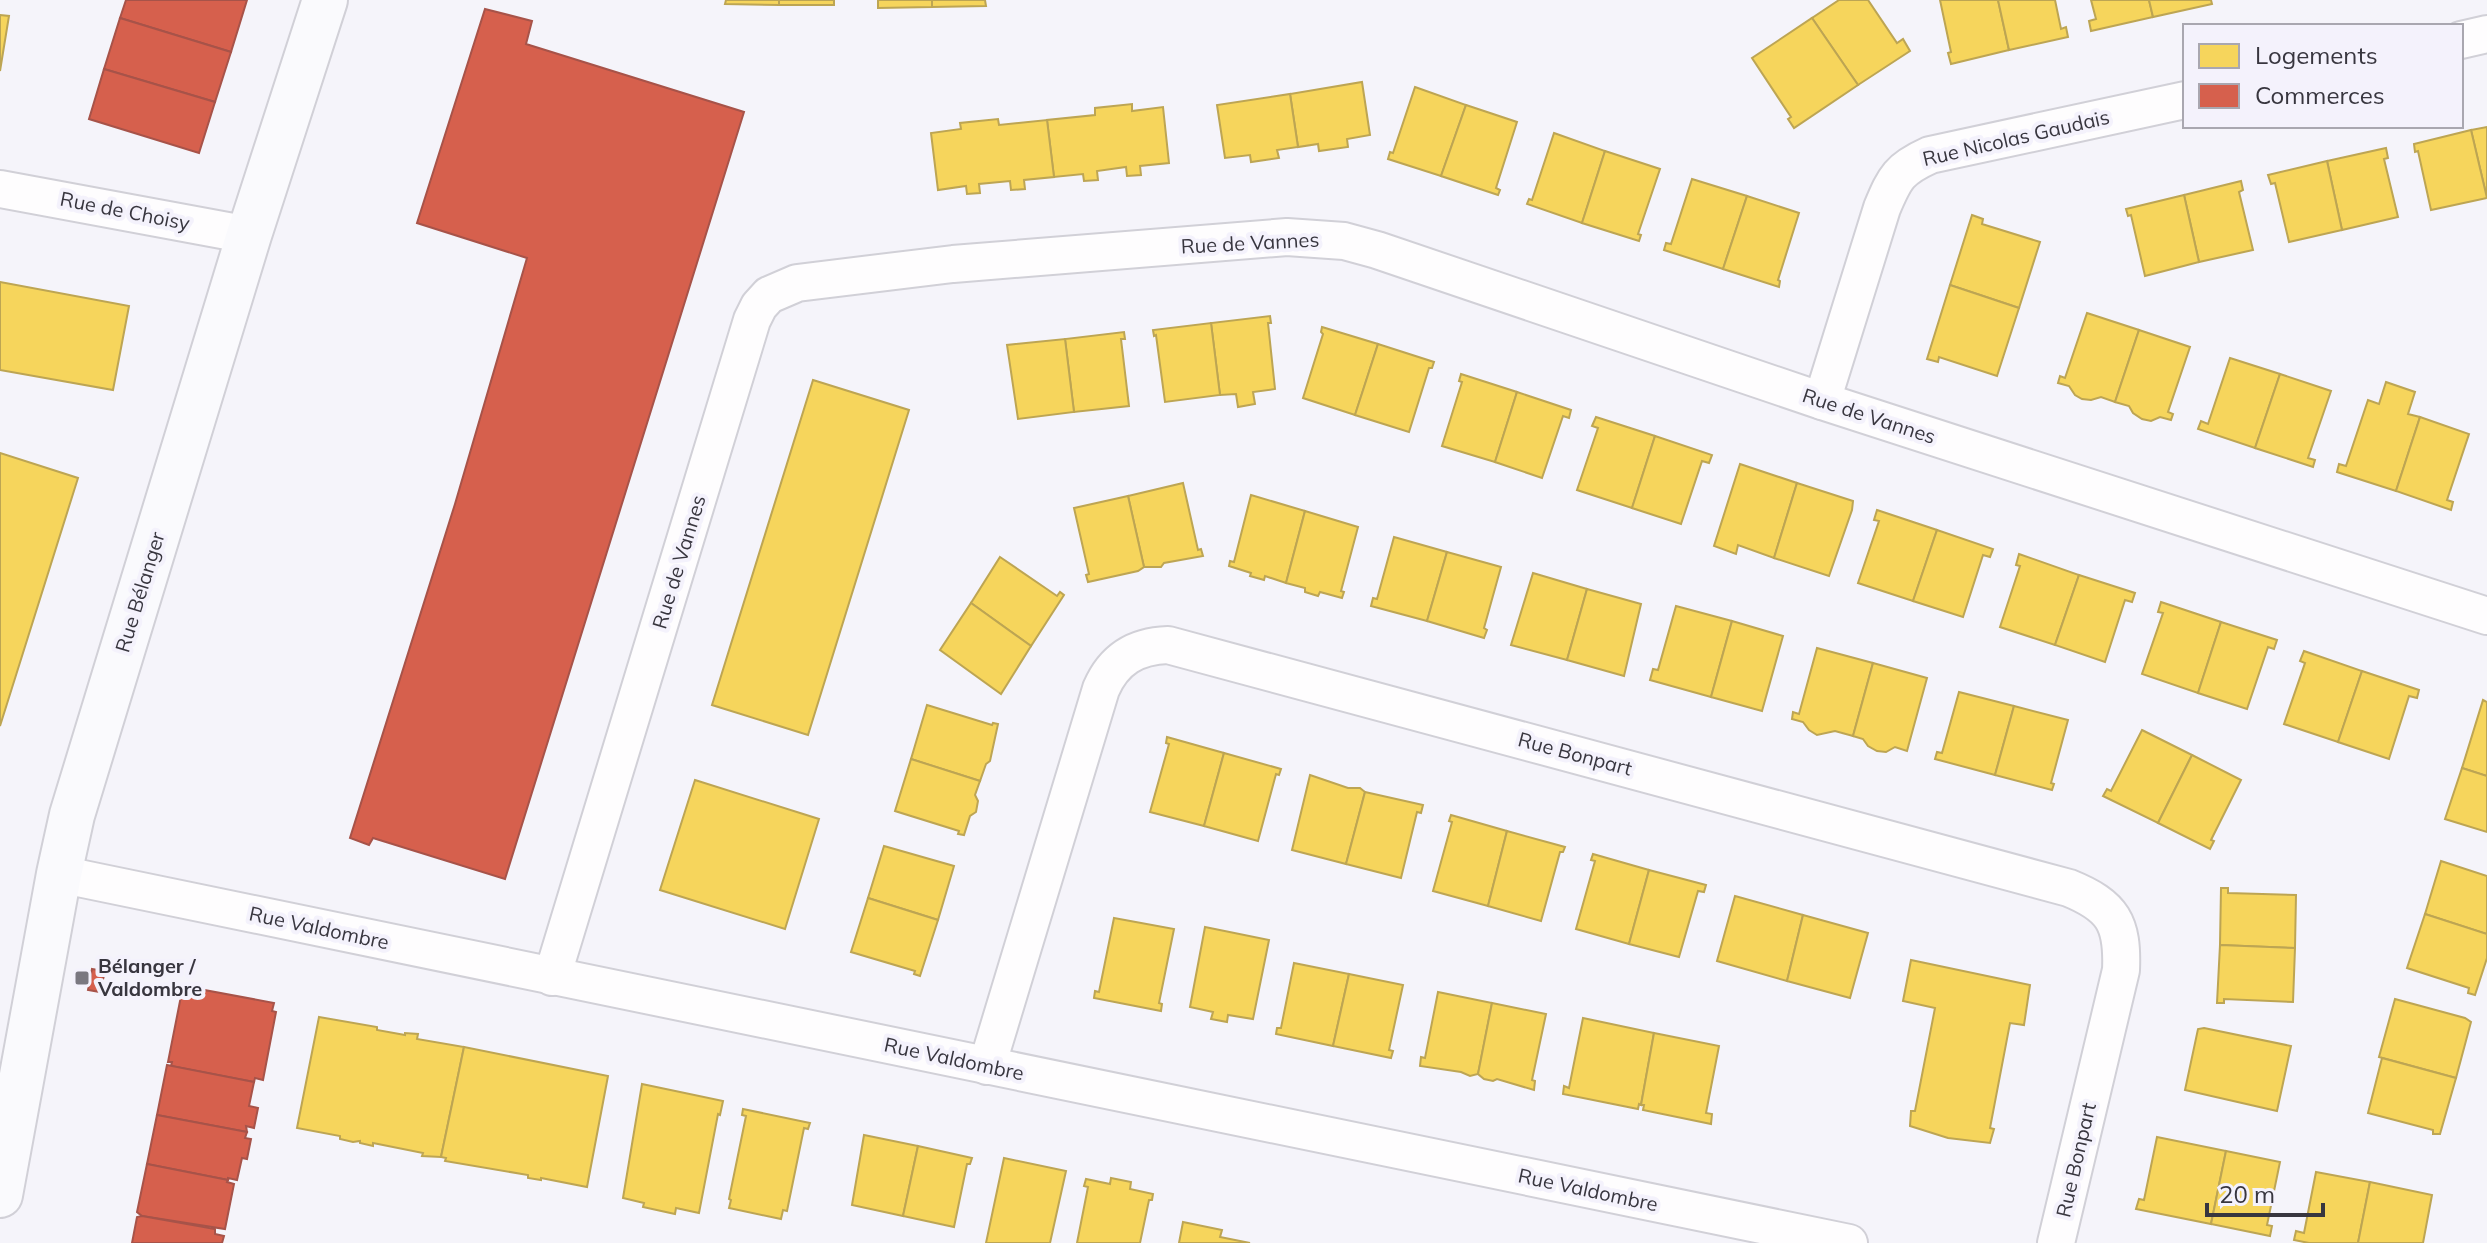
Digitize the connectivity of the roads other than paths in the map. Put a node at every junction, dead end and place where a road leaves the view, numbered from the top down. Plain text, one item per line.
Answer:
1 (325, 0) edge
2 (2487, 34) edge
3 (2463, 40) edge
4 (2183, 100) edge
5 (0, 189) edge
6 (249, 235) junction
7 (1822, 401) junction
8 (2487, 616) edge
9 (59, 874) junction
10 (552, 977) junction
11 (987, 1066) junction
12 (0, 1195) edge
13 (1811, 1239) edge
14 (1849, 1243) edge
15 (2056, 1243) edge

1 - 6 street, Rue Bélanger
2 - 3 street
4 - 7 street, Rue Nicolas Gaudais
5 - 6 street, Rue de Choisy
6 - 9 street, Rue Bélanger
7 - 8 street, Rue de Vannes
7 - 10 street, Rue de Vannes
9 - 10 street, Rue Valdombre
9 - 12 street, Rue Bélanger
10 - 11 street, Rue Valdombre
11 - 13 street, Rue Valdombre
11 - 15 street, Rue Bonpart
13 - 14 street, Rue Valdombre

